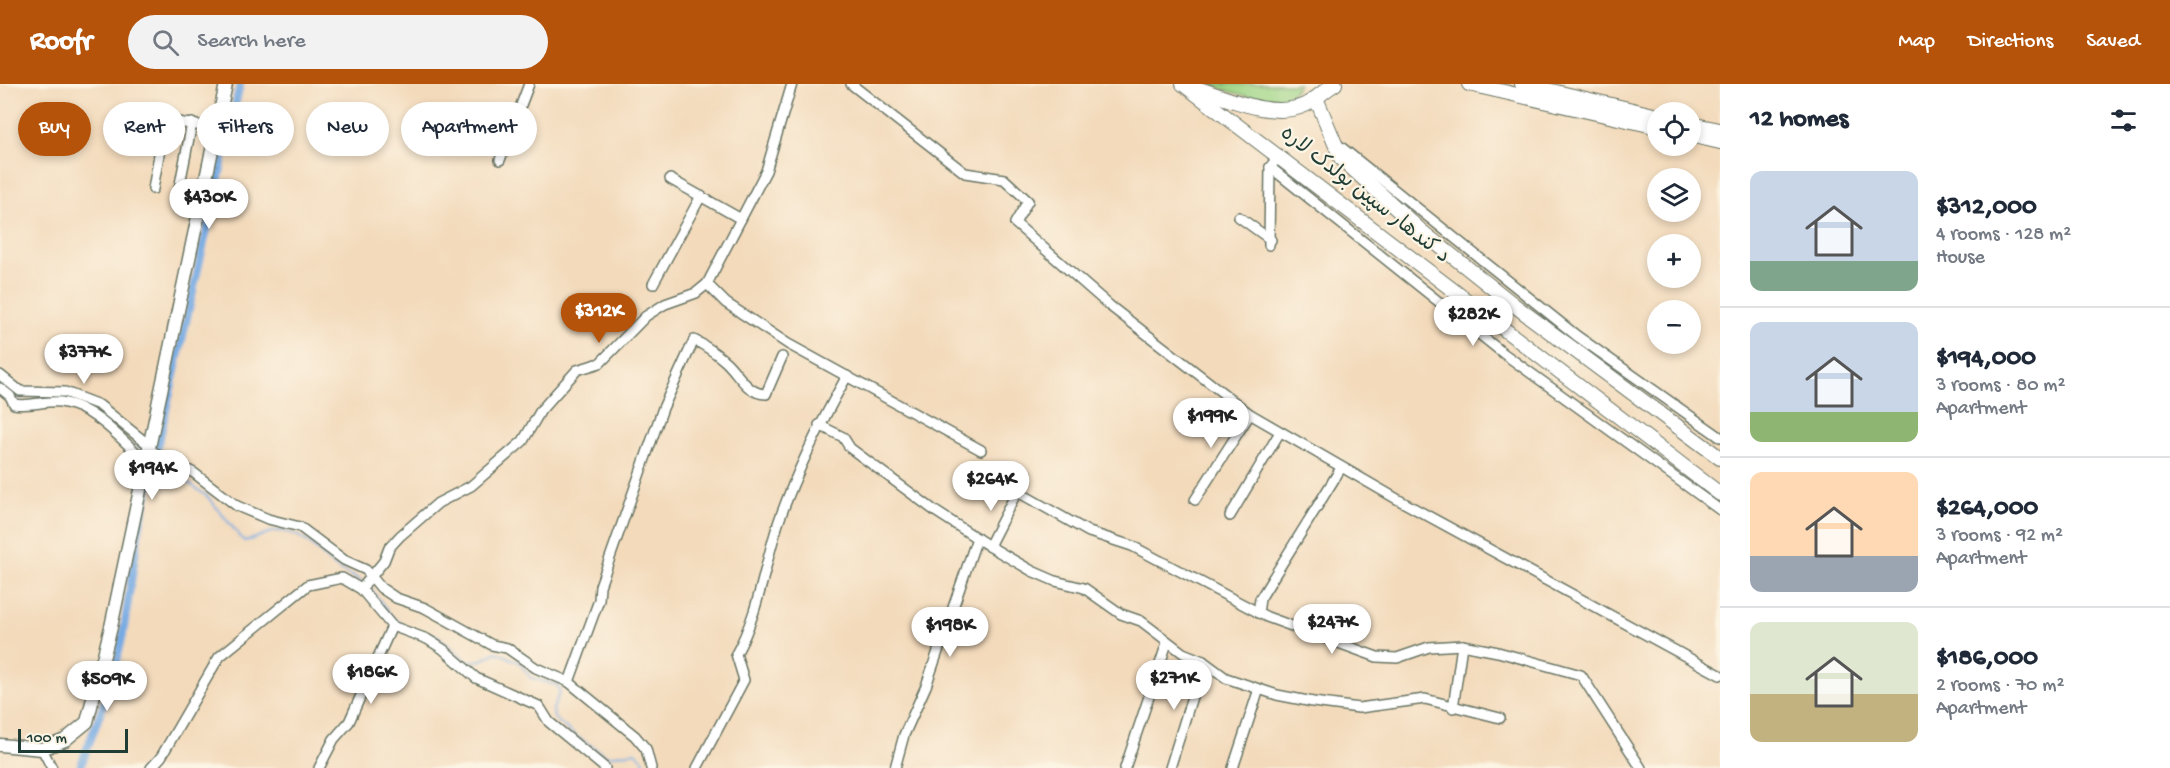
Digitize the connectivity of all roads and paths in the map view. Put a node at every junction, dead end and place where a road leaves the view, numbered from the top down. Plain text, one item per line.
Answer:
1 (226, 84) edge
2 (529, 84) edge
3 (792, 84) edge
4 (851, 84) edge
5 (1183, 84) edge
6 (1522, 84) edge
7 (1478, 85) edge
8 (1326, 89) edge
9 (222, 102) edge
10 (1647, 113) edge
11 (192, 123) junction
12 (197, 124) edge
13 (1647, 124) edge
14 (1701, 126) edge
15 (1720, 130) edge
16 (1701, 138) edge
17 (1334, 142) junction
18 (1720, 142) edge
19 (1270, 150) junction
20 (210, 156) edge
21 (500, 160) dead end
22 (1270, 167) junction
23 (670, 179) dead end
24 (153, 189) dead end
25 (178, 194) dead end
26 (701, 196) junction
27 (1239, 217) dead end
28 (741, 219) junction
29 (653, 284) dead end
30 (707, 284) junction
31 (782, 357) dead end
32 (0, 375) edge
33 (847, 376) junction
34 (0, 388) edge
35 (1250, 414) junction
36 (819, 425) junction
37 (1280, 432) junction
38 (1720, 437) edge
39 (981, 450) dead end
40 (147, 452) junction
41 (1720, 458) edge
42 (1341, 468) junction
43 (1014, 470) dead end
44 (1020, 487) junction
45 (1720, 494) edge
46 (1195, 500) dead end
47 (1720, 510) edge
48 (1230, 516) dead end
49 (977, 538) junction
50 (989, 546) junction
51 (366, 583) junction
52 (1258, 613) junction
53 (392, 626) junction
54 (1167, 643) junction
55 (1462, 645) junction
56 (1203, 661) junction
57 (1720, 675) edge
58 (569, 682) junction
59 (1259, 689) junction
60 (1453, 708) junction
61 (1500, 717) dead end
62 (0, 745) edge
63 (42, 749) junction
64 (52, 768) edge
65 (151, 768) edge
66 (319, 768) edge
67 (605, 768) edge
68 (651, 768) edge
69 (697, 768) edge
70 (895, 768) edge
71 (1125, 768) edge
72 (1170, 768) edge
73 (1233, 768) edge
74 (1641, 768) edge

1 - 9 main road
2 - 21 street
3 - 28 street
4 - 35 street
5 - 8 highway
5 - 19 highway, د کندهار سپین بولدک لاره
6 - 10 highway
7 - 13 highway
8 - 17 highway, د کندهار سپین بولدک لاره
11 - 12 street
11 - 24 street
11 - 25 street
14 - 15 highway
16 - 18 highway
17 - 38 street
17 - 41 highway, د کندهار سپین بولدک لاره
19 - 22 street
19 - 45 highway, د کندهار سپین بولدک لاره
20 - 40 main road
22 - 27 street
22 - 47 street
23 - 26 street
26 - 28 street
26 - 29 street
28 - 30 street
30 - 33 street
30 - 51 street
31 - 58 street
32 - 40 street
33 - 36 street
33 - 39 street
34 - 40 street
35 - 37 street
35 - 46 street
36 - 49 street
36 - 69 street
37 - 42 street
37 - 48 street
40 - 51 street
40 - 63 main road
42 - 52 street
42 - 57 street
43 - 44 street
44 - 50 street
44 - 52 street
49 - 50 street
49 - 70 street
50 - 54 street
51 - 53 street
51 - 58 street
51 - 65 street
52 - 55 street
53 - 66 street
53 - 67 street
54 - 56 street
54 - 71 street
55 - 60 street
55 - 74 street
56 - 59 street
56 - 72 street
58 - 68 street
59 - 60 street
59 - 73 street
60 - 61 street
62 - 63 main road
63 - 64 street

